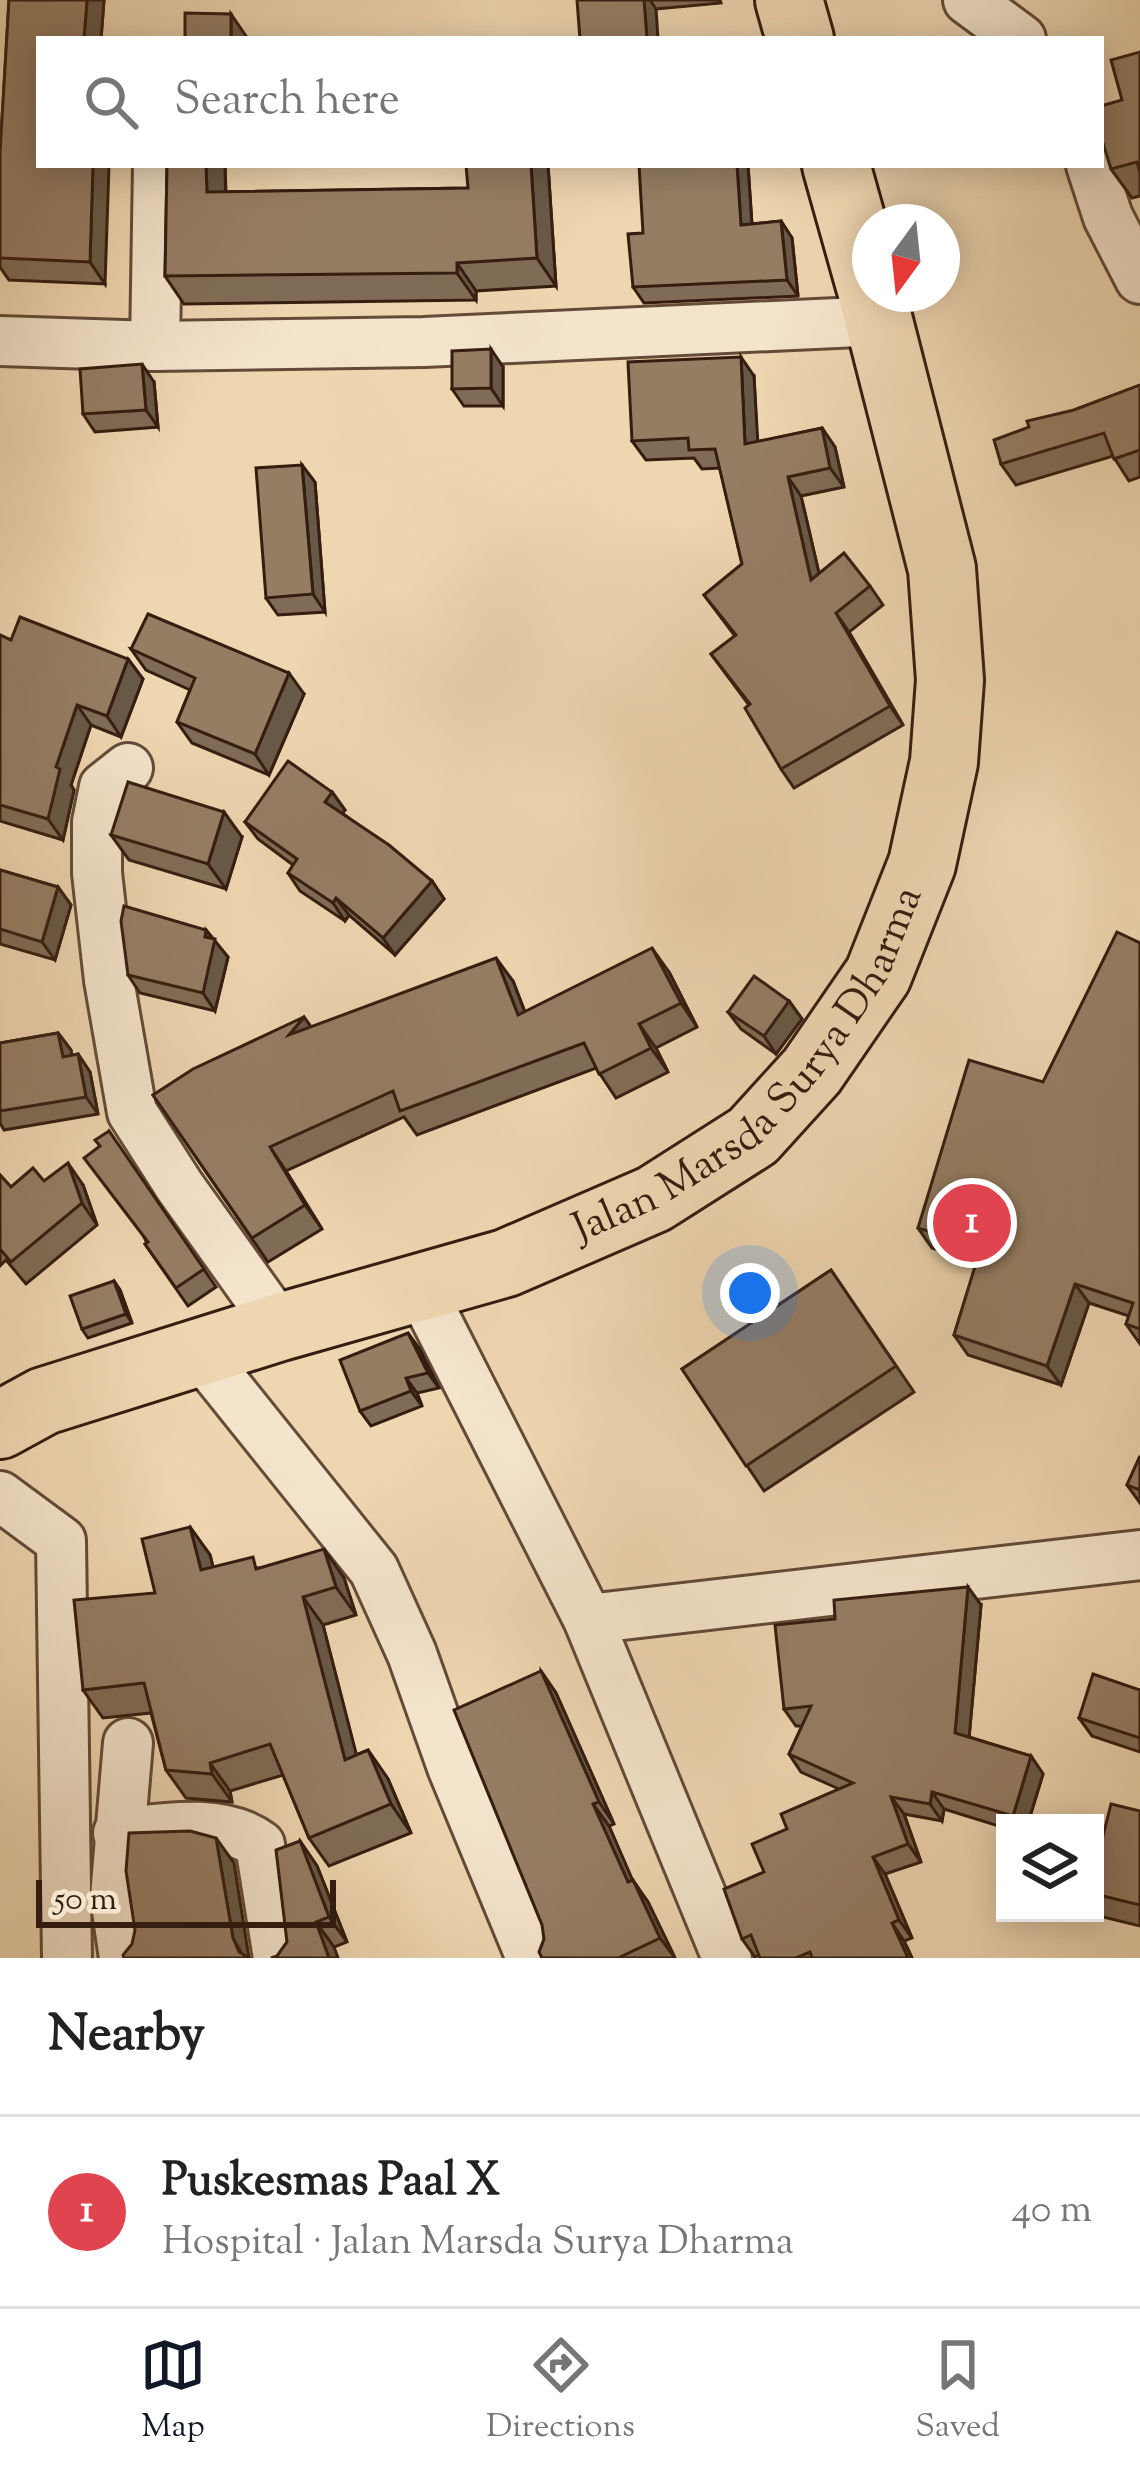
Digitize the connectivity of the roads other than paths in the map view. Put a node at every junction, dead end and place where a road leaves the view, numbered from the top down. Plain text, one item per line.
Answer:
1 (789, 0) edge
2 (968, 0) edge
3 (799, 36) edge
4 (1017, 36) edge
5 (158, 168) edge
6 (837, 168) edge
7 (1092, 168) edge
8 (852, 222) edge
9 (1140, 279) edge
10 (852, 302) edge
11 (877, 312) edge
12 (0, 341) edge
13 (155, 346) junction
14 (128, 768) dead end
15 (420, 1288) junction
16 (280, 1327) junction
17 (200, 1353) junction
18 (0, 1424) edge
19 (0, 1496) edge
20 (1140, 1556) edge
21 (587, 1619) junction
22 (128, 1743) dead end
23 (118, 1833) junction
24 (67, 1958) edge
25 (124, 1958) edge
26 (278, 1958) edge
27 (530, 1958) edge
28 (727, 1958) edge

1 - 3 highway
2 - 4 street
5 - 13 street
6 - 8 highway, Jalan Marsda Surya Dharma
7 - 9 street
10 - 13 street
11 - 15 highway, Jalan Marsda Surya Dharma
12 - 13 street
14 - 16 street
15 - 16 highway, Jalan Marsda Surya Dharma
15 - 21 street
16 - 17 highway, Jalan Marsda Surya Dharma
17 - 18 highway, Jalan Marsda Surya Dharma
17 - 27 street
19 - 24 street
20 - 21 street
21 - 28 street
22 - 23 street
23 - 25 street
23 - 26 street

